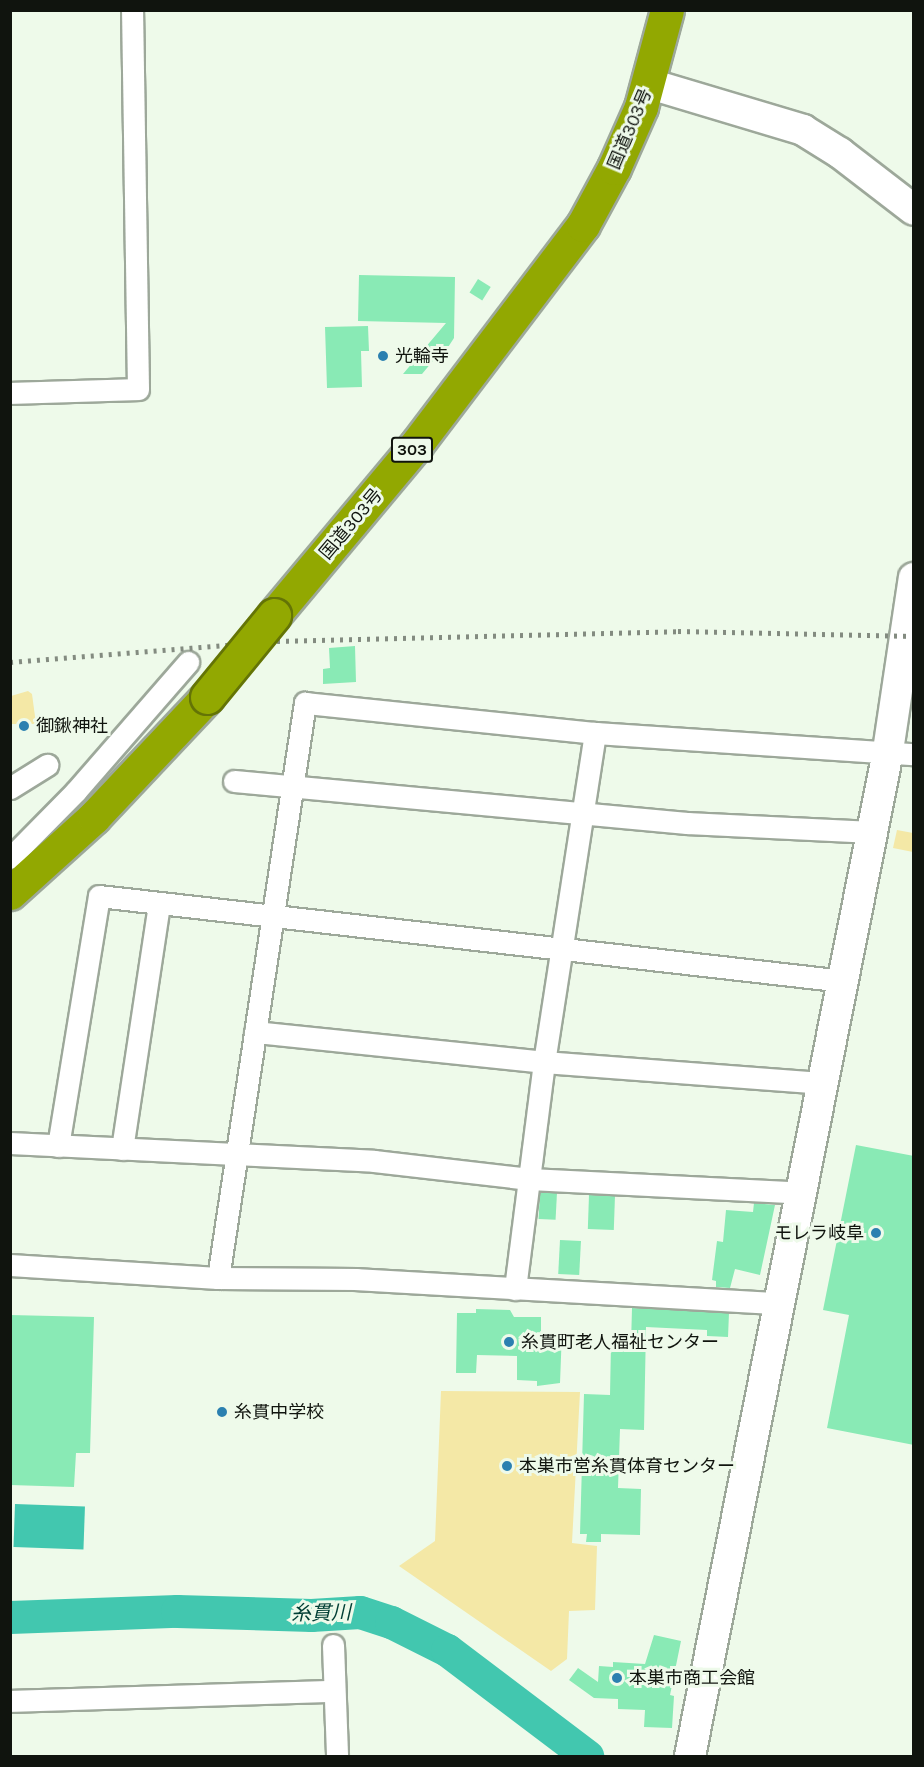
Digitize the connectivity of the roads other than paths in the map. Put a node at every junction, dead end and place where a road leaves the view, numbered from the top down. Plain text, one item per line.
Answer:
1 (132, 10) edge
2 (668, 10) edge
3 (650, 84) junction
4 (914, 210) edge
5 (10, 393) edge
6 (914, 578) edge
7 (188, 662) dead end
8 (595, 734) junction
9 (901, 753) edge
10 (47, 765) dead end
11 (234, 781) dead end
12 (10, 788) edge
13 (291, 788) junction
14 (584, 812) junction
15 (873, 832) junction
16 (10, 858) edge
17 (10, 892) edge
18 (159, 904) junction
19 (274, 918) junction
20 (563, 948) junction
21 (844, 981) junction
22 (255, 1032) junction
23 (544, 1062) junction
24 (825, 1083) junction
25 (10, 1143) edge
26 (58, 1146) junction
27 (122, 1149) junction
28 (235, 1156) junction
29 (530, 1179) junction
30 (803, 1193) junction
31 (10, 1265) edge
32 (218, 1278) junction
33 (515, 1288) junction
34 (776, 1303) junction
35 (333, 1645) dead end
36 (333, 1691) junction
37 (10, 1701) edge
38 (337, 1756) edge
39 (690, 1756) edge

1 - 5 street
2 - 3 highway, 国道303号 / 303
3 - 4 street
3 - 17 highway, 国道303号 / 303, bridge
6 - 9 street
7 - 16 street
8 - 9 street
8 - 13 street
8 - 14 street
9 - 15 street
10 - 12 street
11 - 13 street
13 - 14 street
13 - 19 street
14 - 15 street
14 - 20 street
15 - 21 street
18 - 19 street
18 - 26 street
18 - 27 street
19 - 20 street
19 - 22 street
20 - 21 street
20 - 23 street
21 - 24 street
22 - 23 street
22 - 28 street
23 - 24 street
23 - 29 street
24 - 30 street
25 - 26 street
26 - 27 street
27 - 28 street
28 - 29 street
28 - 32 street
29 - 30 street
29 - 33 street
30 - 34 street
31 - 32 street
32 - 33 street
33 - 34 street
34 - 39 street
35 - 36 street
36 - 37 street
36 - 38 street

